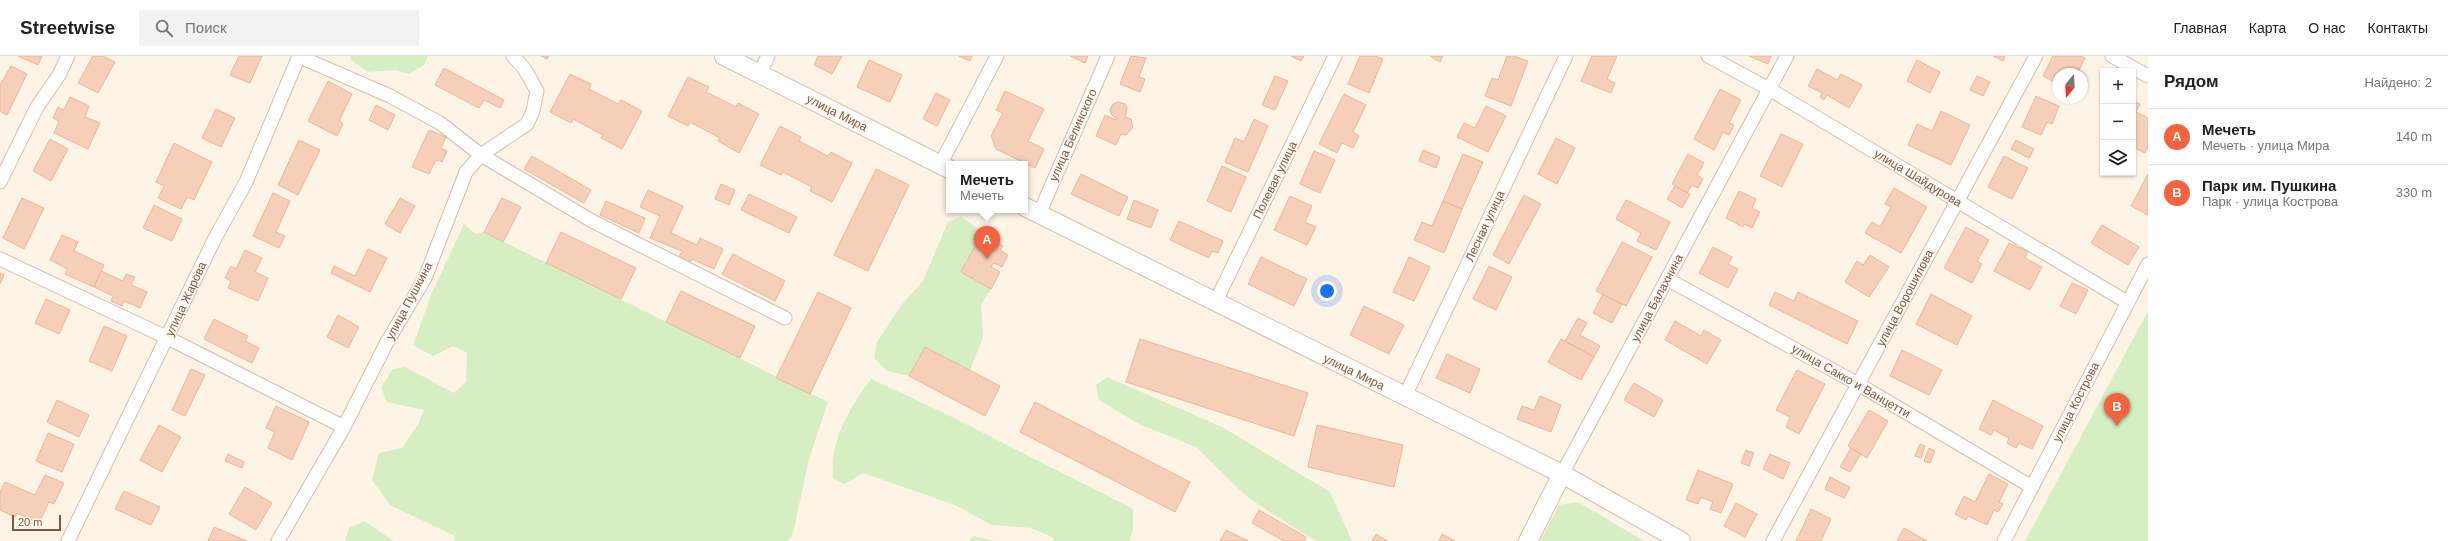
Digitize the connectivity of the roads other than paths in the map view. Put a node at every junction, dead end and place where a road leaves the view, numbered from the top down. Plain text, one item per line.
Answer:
1 (68, 56) edge
2 (299, 56) edge
3 (513, 56) edge
4 (724, 56) edge
5 (768, 56) edge
6 (997, 56) edge
7 (1108, 56) edge
8 (1335, 56) edge
9 (1566, 56) edge
10 (1708, 56) edge
11 (1787, 56) edge
12 (2036, 56) edge
13 (2112, 56) edge
14 (759, 74) junction
15 (2148, 76) edge
16 (1769, 89) junction
17 (481, 155) junction
18 (948, 161) edge
19 (945, 167) edge
20 (0, 182) edge
21 (1957, 201) junction
22 (1032, 211) edge
23 (0, 259) edge
24 (2148, 264) edge
25 (1667, 279) junction
26 (2127, 302) junction
27 (1215, 303) junction
28 (785, 318) dead end
29 (168, 338) junction
30 (1858, 384) junction
31 (1405, 396) junction
32 (344, 427) junction
33 (1562, 474) junction
34 (2032, 487) junction
35 (68, 541) edge
36 (278, 541) edge
37 (1528, 541) edge
38 (1681, 541) edge
39 (1773, 541) edge
40 (2004, 541) edge

1 - 20 street
2 - 17 street
2 - 29 street, улица Жарова
3 - 17 street, улица Пушкина
4 - 14 street, улица Мира
5 - 14 street
6 - 18 street
7 - 22 street, улица Белинского
8 - 27 street, Полевая улица
9 - 31 street, Лесная улица
10 - 16 street, улица Шайдурова
11 - 16 street, улица Балахнина
12 - 21 street, улица Ворошилова
13 - 15 street
14 - 19 street, улица Мира
16 - 21 street, улица Шайдурова
16 - 25 street, улица Балахнина
17 - 28 street
17 - 32 street, улица Пушкина
21 - 26 street, улица Шайдурова
21 - 30 street, улица Ворошилова
22 - 27 street, улица Мира
23 - 29 street
24 - 26 street, улица Кострова
25 - 30 street, улица Сакко и Ванцетти
25 - 33 street, улица Балахнина
26 - 34 street, улица Кострова
27 - 31 street, улица Мира
29 - 32 street
29 - 35 street, улица Жарова
30 - 34 street, улица Сакко и Ванцетти
30 - 39 street, улица Ворошилова
31 - 33 street, улица Мира
32 - 36 street, улица Пушкина
33 - 37 street, улица Балахнина
33 - 38 street, улица Мира
34 - 40 street, улица Кострова

